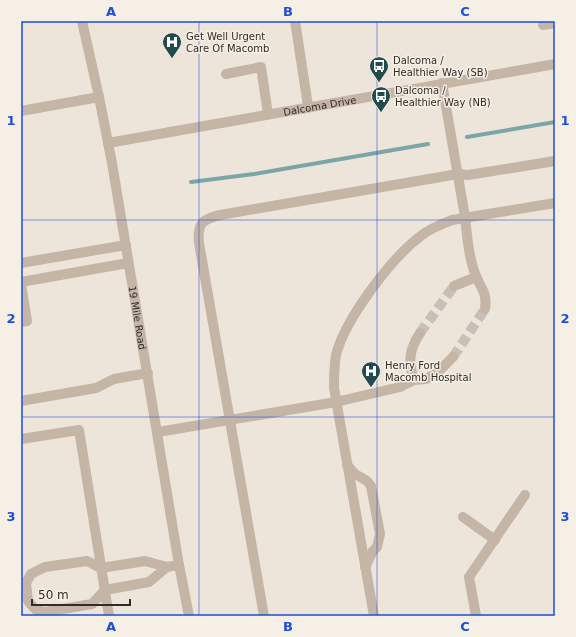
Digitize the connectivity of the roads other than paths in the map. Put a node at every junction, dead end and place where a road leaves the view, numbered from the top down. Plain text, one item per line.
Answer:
1 (82, 21) edge
2 (295, 21) edge
3 (555, 24) edge
4 (543, 25) dead end
5 (555, 64) edge
6 (226, 74) dead end
7 (442, 83) junction
8 (99, 97) junction
9 (308, 106) junction
10 (21, 111) edge
11 (268, 114) junction
12 (108, 143) junction
13 (555, 161) edge
14 (458, 174) junction
15 (555, 203) edge
16 (465, 218) junction
17 (126, 245) junction
18 (128, 262) junction
19 (21, 263) edge
20 (476, 277) junction
21 (21, 283) edge
22 (454, 286) tunnel mouth
23 (485, 308) tunnel mouth
24 (21, 322) edge
25 (420, 333) tunnel mouth
26 (453, 357) tunnel mouth
27 (148, 373) junction
28 (414, 380) junction
29 (21, 401) edge
30 (336, 402) junction
31 (231, 421) junction
32 (158, 432) junction
33 (21, 439) edge
34 (347, 465) junction
35 (525, 495) dead end
36 (463, 517) dead end
37 (494, 540) junction
38 (179, 565) junction
39 (167, 567) junction
40 (365, 567) junction
41 (102, 568) junction
42 (105, 590) junction
43 (109, 616) edge
44 (189, 616) edge
45 (264, 616) edge
46 (374, 616) edge
47 (476, 616) edge

1 - 8 street, 19 Mile Road
2 - 9 street
3 - 4 street
5 - 7 street, Dalcoma Drive
6 - 11 street
7 - 9 street, Dalcoma Drive
7 - 14 street
8 - 10 street
8 - 12 street, 19 Mile Road
9 - 11 street, Dalcoma Drive
11 - 12 street, Dalcoma Drive
12 - 17 street, 19 Mile Road
13 - 14 street
14 - 16 street
14 - 31 street
15 - 16 street
16 - 20 street
16 - 30 street
17 - 18 street, 19 Mile Road
17 - 19 street
18 - 21 street
18 - 27 street, 19 Mile Road
20 - 22 street
20 - 23 street
21 - 24 street
25 - 28 street
26 - 28 street
27 - 29 street
27 - 32 street, 19 Mile Road
28 - 30 street
30 - 31 street
30 - 34 street
31 - 32 street
31 - 45 street
32 - 38 street, 19 Mile Road
33 - 41 street
34 - 40 street
34 - 40 street
35 - 37 street
36 - 37 street
37 - 47 street
38 - 39 street
38 - 44 street, 19 Mile Road
39 - 41 street
39 - 42 street
40 - 46 street
41 - 42 street
41 - 42 street
42 - 43 street

